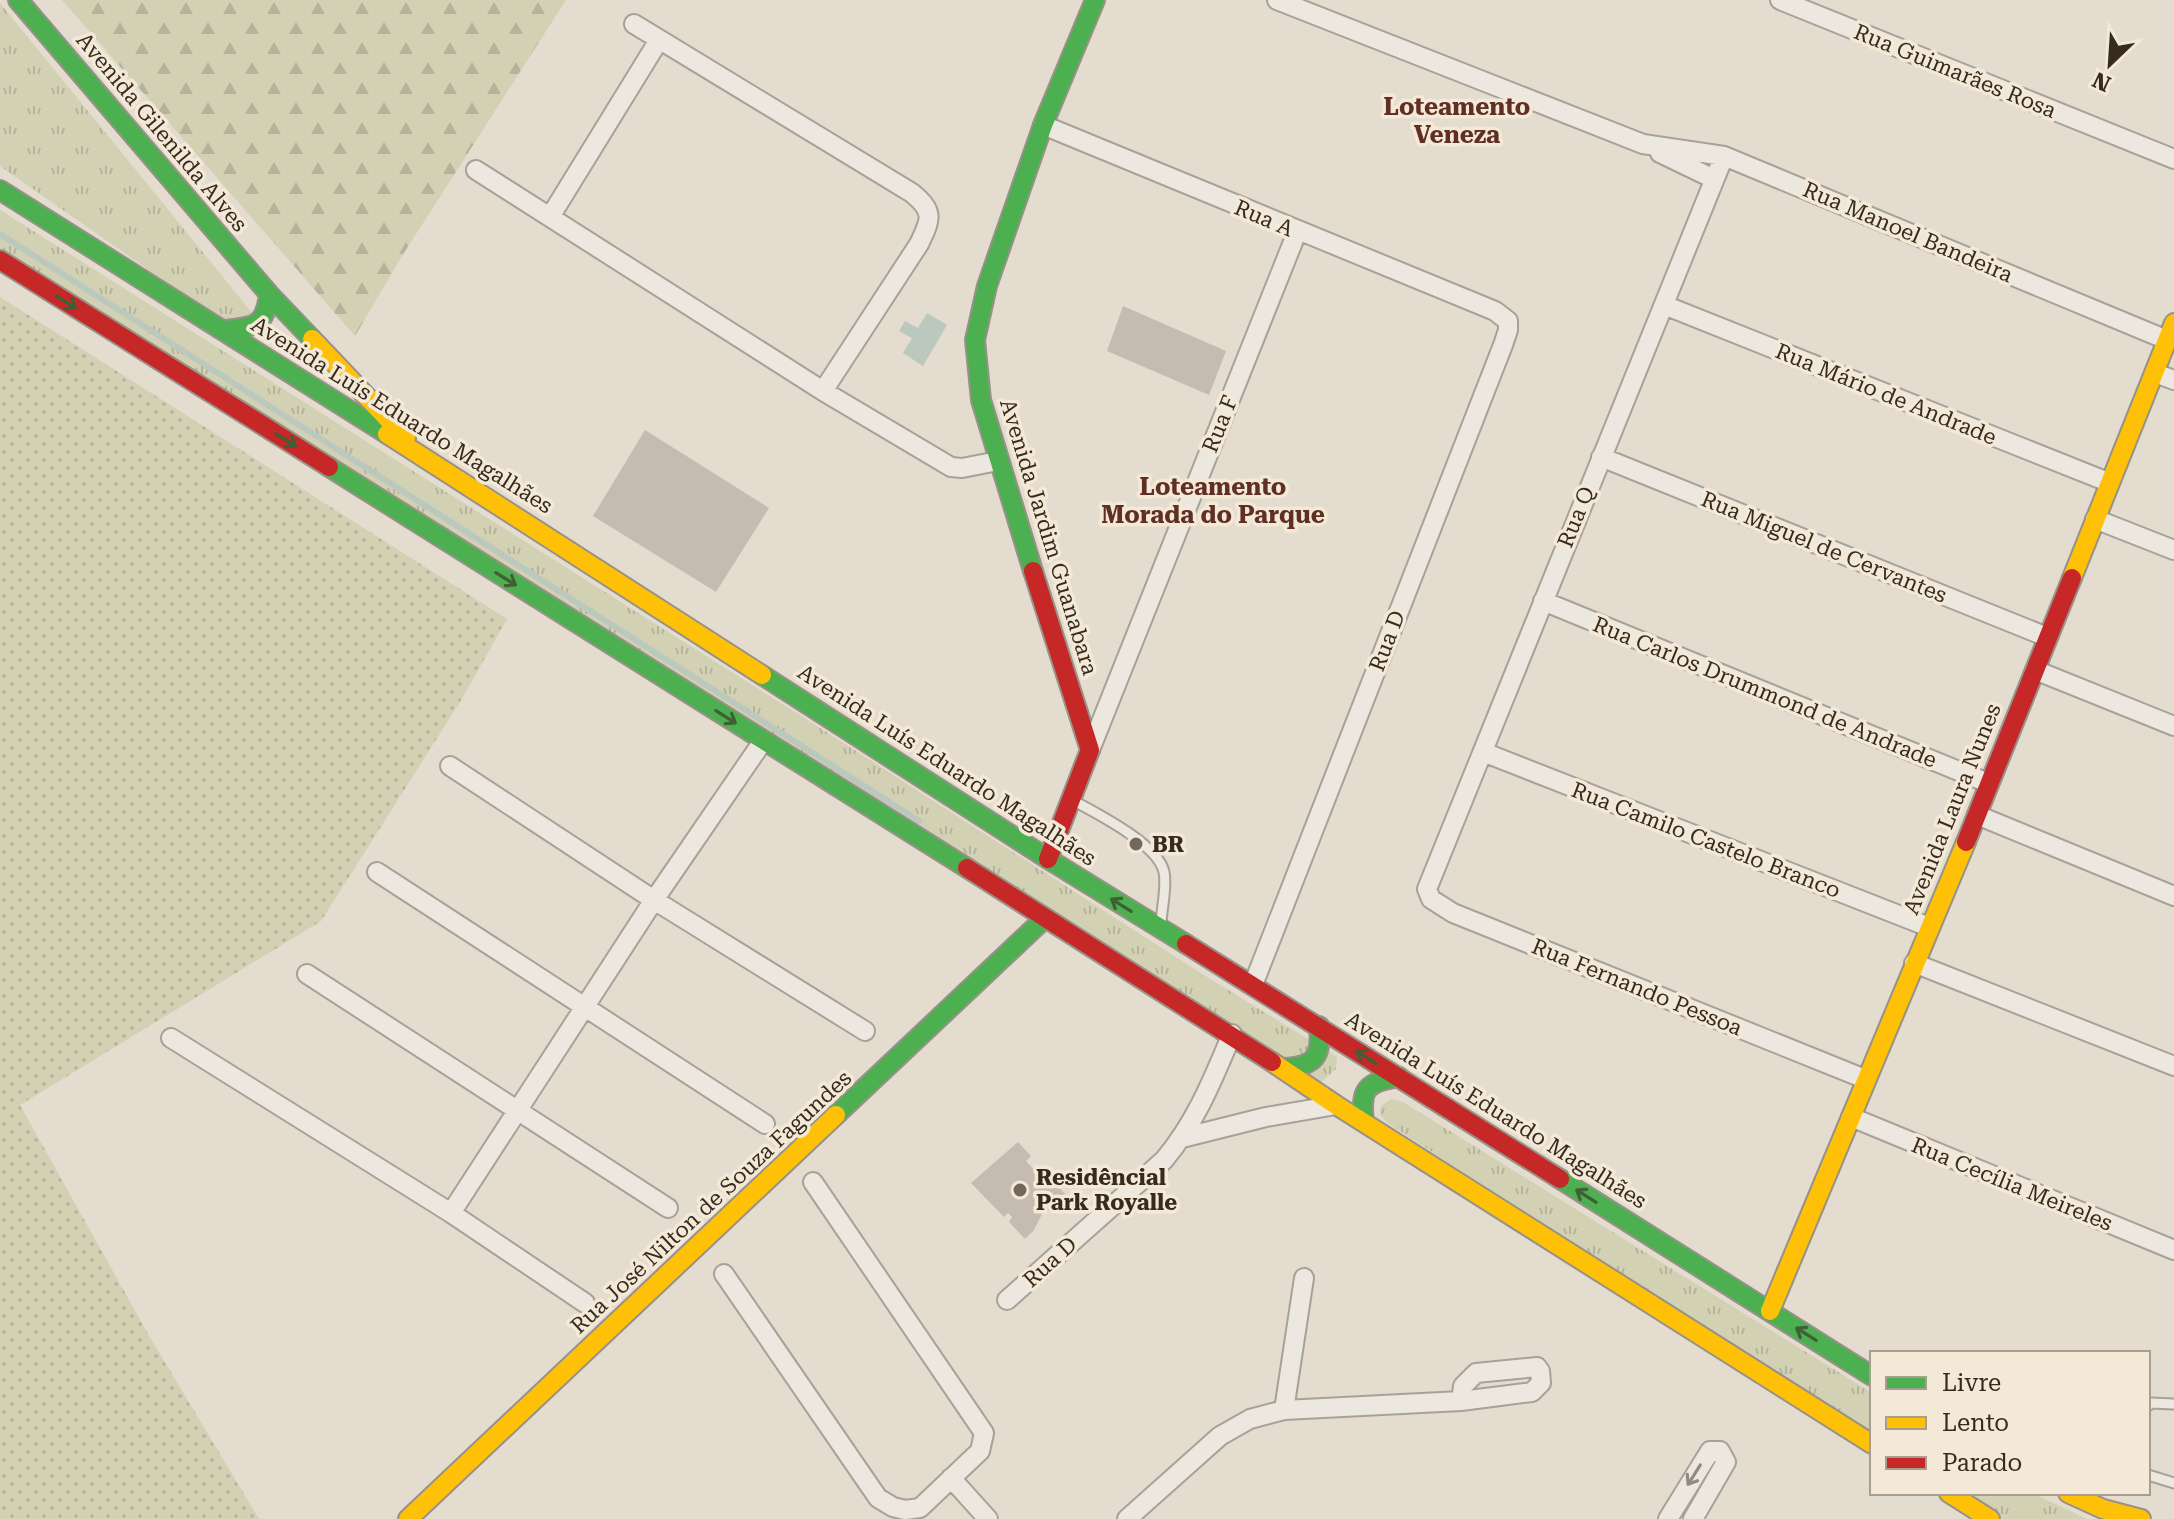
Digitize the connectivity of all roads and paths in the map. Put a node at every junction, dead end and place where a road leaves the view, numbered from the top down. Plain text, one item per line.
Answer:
1 (18, 0) edge
2 (1095, 0) edge
3 (1277, 0) edge
4 (1780, 0) edge
5 (634, 24) dead end
6 (659, 40) junction
7 (1043, 125) junction
8 (1643, 144) junction
9 (1724, 156) junction
10 (2174, 159) edge
11 (476, 170) dead end
12 (1714, 179) junction
13 (0, 190) edge
14 (550, 217) junction
15 (1297, 232) junction
16 (0, 260) edge
17 (269, 294) junction
18 (1664, 305) junction
19 (1485, 307) joint
20 (224, 330) junction
21 (2171, 332) edge
22 (2155, 373) junction
23 (2174, 380) edge
24 (823, 391) junction
25 (1601, 457) junction
26 (426, 458) junction
27 (998, 461) junction
28 (2108, 482) junction
29 (2095, 519) junction
30 (2174, 550) edge
31 (1543, 601) junction
32 (2047, 637) junction
33 (2035, 670) junction
34 (2174, 726) edge
35 (763, 741) junction
36 (1090, 750) junction
37 (1483, 752) junction
38 (450, 766) dead end
39 (1988, 783) junction
40 (1072, 800) junction
41 (1977, 815) junction
42 (1048, 859) junction
43 (377, 872) dead end
44 (1429, 879) joint
45 (2174, 896) edge
46 (654, 900) junction
47 (1045, 918) junction
48 (1929, 927) junction
49 (1161, 929) junction
50 (1914, 963) junction
51 (307, 974) dead end
52 (1253, 985) junction
53 (583, 1007) junction
54 (1319, 1026) junction
55 (865, 1031) dead end
56 (1232, 1034) junction
57 (171, 1038) dead end
58 (2174, 1066) edge
59 (1284, 1068) junction
60 (1399, 1077) junction
61 (1865, 1079) junction
62 (1336, 1105) junction
63 (516, 1109) junction
64 (1851, 1117) junction
65 (1364, 1122) junction
66 (765, 1124) dead end
67 (1182, 1138) junction
68 (813, 1182) dead end
69 (668, 1208) dead end
70 (451, 1213) junction
71 (2174, 1250) edge
72 (724, 1274) dead end
73 (1304, 1278) dead end
74 (1007, 1300) dead end
75 (585, 1303) dead end
76 (1770, 1311) junction
77 (1870, 1375) edge
78 (1461, 1401) dead end
79 (2150, 1404) edge
80 (2174, 1404) edge
81 (1284, 1410) junction
82 (1870, 1443) edge
83 (2150, 1476) edge
84 (951, 1478) junction
85 (2174, 1483) edge
86 (1953, 1495) edge
87 (2075, 1495) edge
88 (408, 1519) edge
89 (988, 1519) edge
90 (1127, 1519) edge
91 (1668, 1519) edge
92 (1693, 1519) edge
93 (1990, 1519) edge
94 (2141, 1519) edge

1 - 17 main road, Avenida Gilenilda Alves
2 - 7 main road, Avenida Jardim Guanabara
3 - 8 street, Rua Manoel Bandeira
4 - 10 street, Rua Guimarães Rosa
5 - 6 street
6 - 14 street
6 - 24 street
7 - 15 street, Rua A
7 - 27 main road, Avenida Jardim Guanabara
8 - 9 street, Rua Manoel Bandeira
8 - 12 street, Rua Manoel Bandeira
9 - 12 street, Rua Q
9 - 21 street, Rua Manoel Bandeira
11 - 14 street
12 - 18 street, Rua Q
13 - 20 main road, Avenida Luís Eduardo Magalhães
14 - 24 street
15 - 19 street, Rua A
15 - 36 street, Rua F
16 -> 35 main road
17 - 20 main road
17 - 26 main road, Avenida Gilenilda Alves
18 - 25 street, Rua Q
18 - 28 street, Rua Mário de Andrade
19 - 52 street, Rua D
20 - 26 main road, Avenida Luís Eduardo Magalhães
21 - 22 main road, Avenida Laura Nunes
22 - 23 street
22 - 28 main road, Avenida Laura Nunes
24 - 27 street
25 - 31 street, Rua Q
25 - 32 street, Rua Miguel de Cervantes
26 - 42 main road, Avenida Luís Eduardo Magalhães
27 - 36 main road, Avenida Jardim Guanabara
28 - 29 main road, Avenida Laura Nunes
29 - 30 street
29 - 32 main road, Avenida Laura Nunes
31 - 37 street, Rua Q
31 - 39 street, Rua Carlos Drummond de Andrade
32 - 33 main road, Avenida Laura Nunes
33 - 34 street
33 - 39 main road, Avenida Laura Nunes
35 - 46 street
35 - 47 main road
36 - 40 main road
37 - 44 street, Rua Q
37 - 48 street, Rua Camilo Castelo Branco
38 - 46 street
39 - 41 main road, Avenida Laura Nunes
40 - 42 main road
40 - 49 lane
41 - 45 street
41 - 48 main road, Avenida Laura Nunes
49 -> 42 main road, Avenida Luís Eduardo Magalhães
43 - 53 street
44 - 61 street, Rua Fernando Pessoa
46 - 53 street
46 - 55 street
47 - 56 main road
47 - 88 main road, Rua José Nilton de Souza Fagundes
48 - 50 main road, Avenida Laura Nunes
49 - 52 main road, Avenida Luís Eduardo Magalhães
50 - 58 street
50 - 61 main road, Avenida Laura Nunes
51 - 63 street
52 - 54 main road, Avenida Luís Eduardo Magalhães
53 - 63 street
53 - 66 street
54 - 59 main road
60 -> 54 main road, Avenida Luís Eduardo Magalhães
56 - 59 main road
56 - 67 street, Rua D
57 - 70 street
59 - 62 main road
60 - 65 main road
76 -> 60 main road, Avenida Luís Eduardo Magalhães
61 - 64 main road, Avenida Laura Nunes
62 - 65 main road
62 - 67 street
63 - 69 street
63 - 70 street
64 - 71 street, Rua Cecília Meireles
64 - 76 main road, Avenida Laura Nunes
65 - 82 main road
67 - 74 street, Rua D
68 - 84 street
70 - 75 street
72 - 84 street
73 - 81 street
77 -> 76 main road, Avenida Luís Eduardo Magalhães
78 - 81 street
79 - 80 lane
81 - 90 street
83 - 85 lane
84 - 89 street
86 - 93 main road
87 - 94 main road
92 -> 91 street

